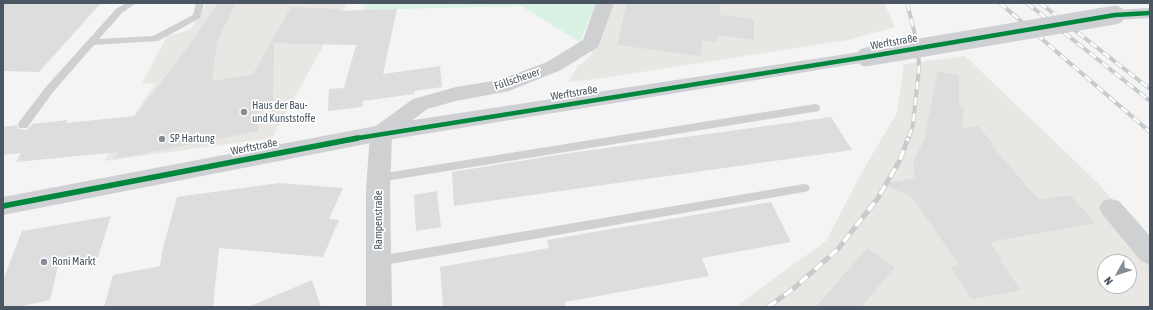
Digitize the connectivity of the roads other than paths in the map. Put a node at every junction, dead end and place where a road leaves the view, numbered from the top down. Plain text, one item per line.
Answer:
1 (132, 3) edge
2 (200, 3) edge
3 (605, 3) edge
4 (1150, 13) edge
5 (92, 42) junction
6 (815, 108) dead end
7 (23, 125) dead end
8 (381, 133) junction
9 (379, 178) junction
10 (804, 188) dead end
11 (4, 207) edge
12 (1111, 208) dead end
13 (1150, 254) edge
14 (379, 260) junction
15 (379, 307) edge

1 - 5 lane
2 - 5 lane
3 - 8 street, Füllscheuer
4 - 8 street, Werftstraße, bridge
5 - 7 lane
6 - 9 lane
8 - 9 street, Rampenstraße
8 - 11 street, Werftstraße
9 - 14 street, Rampenstraße
10 - 14 lane
12 - 13 street
14 - 15 street, Rampenstraße

